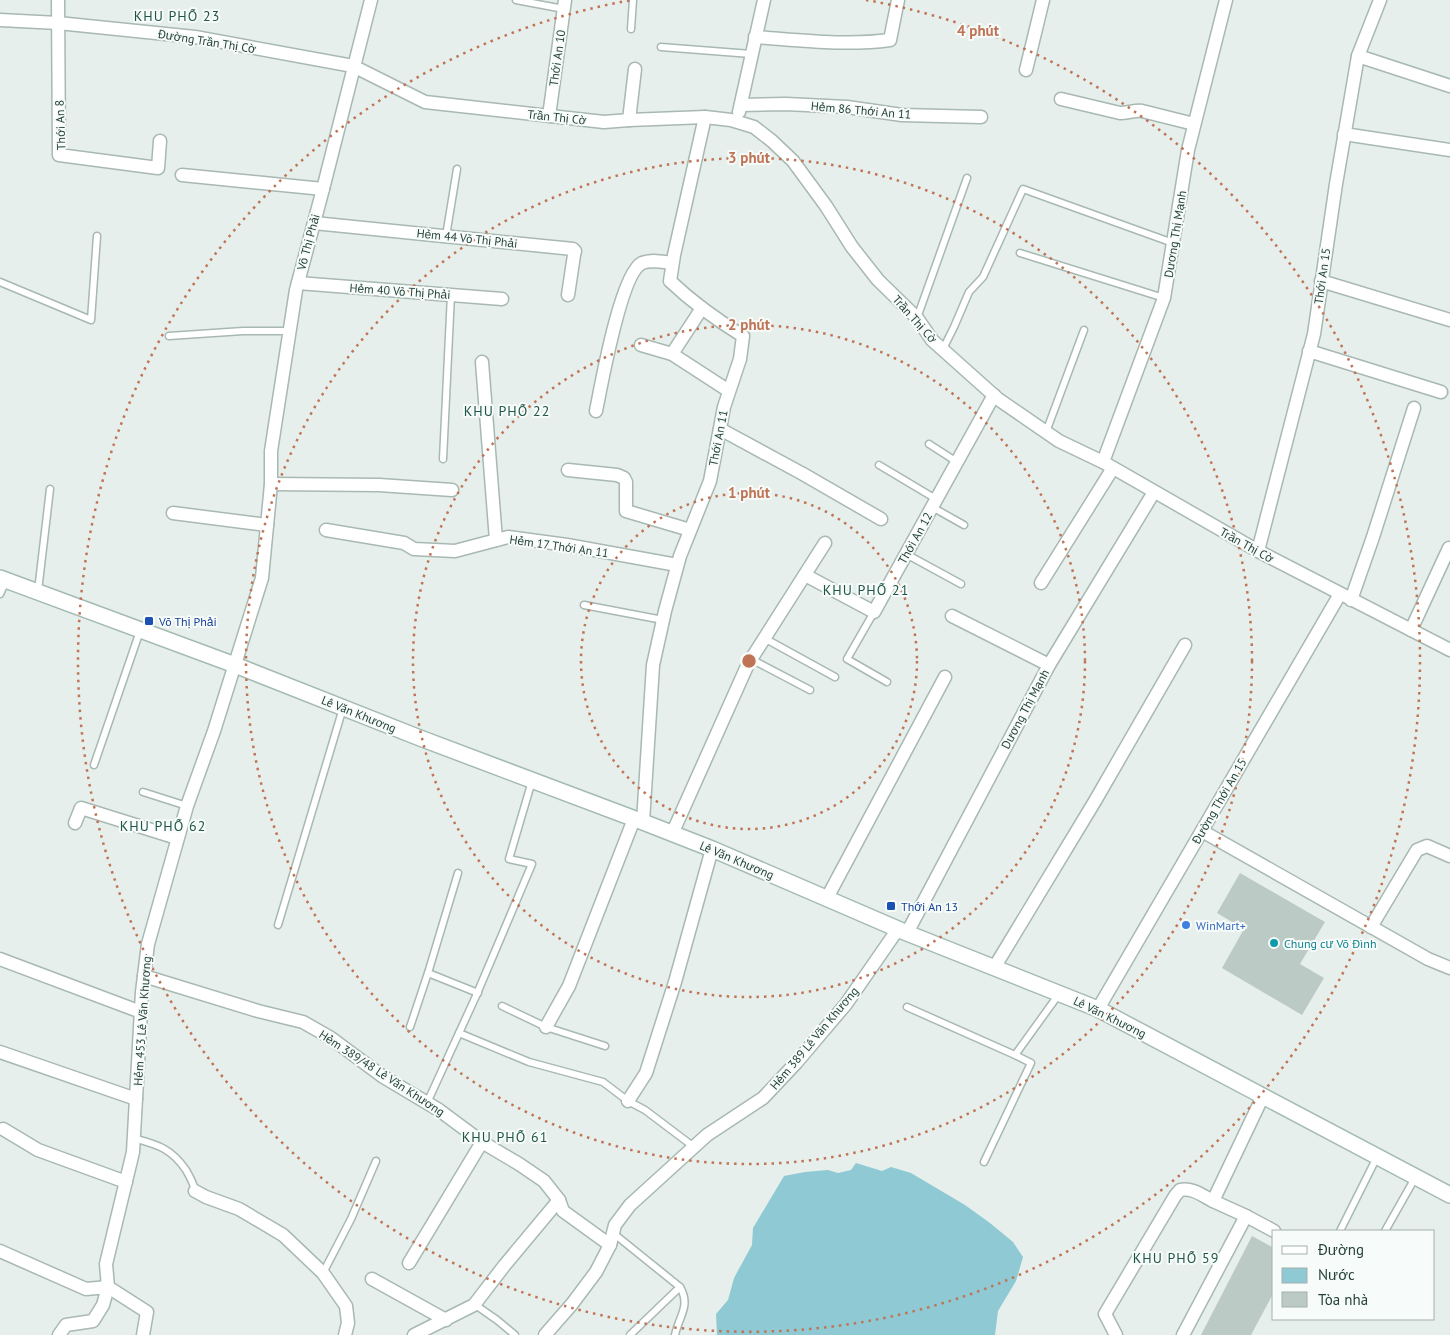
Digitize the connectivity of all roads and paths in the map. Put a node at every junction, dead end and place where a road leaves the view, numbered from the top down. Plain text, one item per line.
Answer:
1 (58, 0) edge
2 (371, 0) edge
3 (516, 0) edge
4 (633, 0) edge
5 (764, 0) edge
6 (898, 0) edge
7 (1044, 0) edge
8 (1226, 0) edge
9 (1380, 0) edge
10 (564, 5) edge
11 (0, 20) edge
12 (58, 23) junction
13 (631, 29) dead end
14 (755, 37) junction
15 (661, 47) dead end
16 (751, 54) junction
17 (1358, 56) junction
18 (353, 66) junction
19 (635, 69) dead end
20 (1026, 70) dead end
21 (1450, 86) edge
22 (1061, 99) dead end
23 (741, 105) junction
24 (549, 116) junction
25 (705, 117) junction
26 (981, 117) dead end
27 (629, 120) junction
28 (737, 122) junction
29 (1194, 124) junction
30 (1344, 134) junction
31 (160, 141) dead end
32 (1450, 150) edge
33 (457, 169) dead end
34 (182, 175) dead end
35 (967, 178) dead end
36 (323, 189) junction
37 (314, 223) junction
38 (97, 236) dead end
39 (446, 236) junction
40 (1173, 243) junction
41 (1020, 253) dead end
42 (672, 263) junction
43 (1322, 281) junction
44 (0, 282) edge
45 (298, 283) junction
46 (451, 295) junction
47 (568, 296) dead end
48 (1164, 298) junction
49 (502, 299) dead end
50 (702, 308) junction
51 (917, 318) junction
52 (1450, 320) edge
53 (1084, 330) dead end
54 (290, 331) junction
55 (168, 336) dead end
56 (641, 345) dead end
57 (943, 349) junction
58 (1309, 351) junction
59 (672, 354) junction
60 (482, 362) dead end
61 (729, 391) junction
62 (1441, 392) dead end
63 (994, 395) junction
64 (1414, 408) dead end
65 (596, 411) dead end
66 (720, 428) junction
67 (1046, 432) junction
68 (929, 444) dead end
69 (443, 459) dead end
70 (957, 462) junction
71 (879, 465) dead end
72 (1108, 465) junction
73 (568, 470) dead end
74 (271, 484) junction
75 (50, 489) dead end
76 (452, 490) dead end
77 (1154, 492) junction
78 (934, 503) junction
79 (173, 513) dead end
80 (881, 519) dead end
81 (267, 524) junction
82 (964, 525) dead end
83 (326, 530) dead end
84 (690, 530) junction
85 (496, 540) junction
86 (825, 543) dead end
87 (1449, 548) edge
88 (1258, 551) junction
89 (906, 554) junction
90 (677, 566) junction
91 (805, 575) junction
92 (1041, 583) dead end
93 (2, 584) edge
94 (961, 584) dead end
95 (38, 592) junction
96 (1345, 597) junction
97 (584, 605) dead end
98 (874, 612) junction
99 (952, 616) dead end
100 (663, 620) junction
101 (140, 630) junction
102 (1411, 630) junction
103 (764, 638) junction
104 (1185, 645) dead end
105 (1450, 650) edge
106 (751, 659) junction
107 (235, 665) junction
108 (1049, 665) junction
109 (835, 677) dead end
110 (945, 677) dead end
111 (887, 682) dead end
112 (810, 690) dead end
113 (343, 708) junction
114 (94, 766) dead end
115 (532, 780) junction
116 (143, 792) dead end
117 (187, 806) junction
118 (638, 820) junction
119 (75, 823) dead end
120 (1202, 831) junction
121 (672, 834) junction
122 (177, 838) junction
123 (712, 849) junction
124 (1450, 856) edge
125 (458, 873) dead end
126 (826, 898) junction
127 (278, 925) dead end
128 (1371, 927) junction
129 (902, 931) junction
130 (0, 959) edge
131 (994, 968) junction
132 (1450, 968) edge
133 (428, 973) junction
134 (144, 976) junction
135 (478, 993) junction
136 (1059, 993) junction
137 (502, 1006) dead end
138 (907, 1007) dead end
139 (1098, 1009) junction
140 (141, 1012) junction
141 (410, 1027) dead end
142 (546, 1027) junction
143 (459, 1033) junction
144 (604, 1046) dead end
145 (0, 1052) edge
146 (1015, 1055) junction
147 (1263, 1096) junction
148 (136, 1099) junction
149 (628, 1101) junction
150 (428, 1103) junction
151 (3, 1129) dead end
152 (133, 1138) junction
153 (482, 1142) junction
154 (694, 1147) junction
155 (1377, 1157) junction
156 (376, 1160) dead end
157 (984, 1162) dead end
158 (1416, 1177) junction
159 (126, 1182) junction
160 (195, 1192) joint
161 (1450, 1195) edge
162 (559, 1200) junction
163 (1213, 1201) junction
164 (1246, 1216) junction
165 (1272, 1230) edge
166 (1340, 1230) edge
167 (1386, 1230) edge
168 (611, 1239) junction
169 (0, 1252) edge
170 (409, 1263) dead end
171 (323, 1273) junction
172 (372, 1279) dead end
173 (108, 1287) junction
174 (680, 1287) junction
175 (474, 1304) junction
176 (446, 1320) junction
177 (59, 1335) edge
178 (143, 1335) edge
179 (346, 1335) edge
180 (414, 1335) edge
181 (515, 1335) edge
182 (545, 1335) edge
183 (630, 1335) edge
184 (675, 1335) edge
185 (1116, 1335) edge
186 (1183, 1335) edge

1 - 12 street, Thới An 8
2 - 18 street, Võ Thị Phải
3 - 10 lane
4 - 13 lane
5 - 14 street
6 - 14 street
7 - 20 street
8 - 29 street, Dương Thị Mạnh
9 - 17 street, Thới An 15
10 - 24 street, Thới An 10
11 - 12 street, Đường Trần Thị Cờ
12 - 18 street, Đường Trần Thị Cờ
12 - 31 street, Thới An 8
14 - 16 street
15 - 16 lane
16 - 23 street
17 - 21 street
17 - 30 street, Thới An 15
18 - 24 street, Trần Thị Cờ
18 - 36 street, Võ Thị Phải
19 - 27 street
22 - 29 street
23 - 26 street, Hẻm 86 Thới An 11
23 - 28 street
24 - 27 street, Trần Thị Cờ
25 - 27 street, Trần Thị Cờ
25 - 28 street, Trần Thị Cờ
25 - 42 street, Thới An 11
28 - 51 street, Trần Thị Cờ
29 - 40 street, Dương Thị Mạnh
30 - 32 street
30 - 43 street, Thới An 15
33 - 39 lane
34 - 36 street
35 - 51 lane
36 - 37 street, Võ Thị Phải
37 - 39 street, Hẻm 44 Võ Thị Phải
37 - 45 street, Võ Thị Phải
38 - 44 lane
39 - 47 street, Hẻm 44 Võ Thị Phải
40 - 48 street, Dương Thị Mạnh
40 - 57 lane
41 - 48 lane
42 - 50 street, Thới An 11
42 - 65 street
43 - 52 street
43 - 58 street, Thới An 15
45 - 46 street, Hẻm 40 Võ Thị Phải
45 - 54 street, Võ Thị Phải
46 - 49 street, Hẻm 40 Võ Thị Phải
46 - 69 lane
48 - 72 street, Dương Thị Mạnh
50 - 59 street
50 - 61 street, Thới An 11
51 - 57 street, Trần Thị Cờ
53 - 67 lane
54 - 55 lane
54 - 74 street, Võ Thị Phải
56 - 59 street
57 - 63 street, Trần Thị Cờ
58 - 62 street
58 - 88 street, Thới An 15
59 - 61 street
60 - 85 street
61 - 66 street, Thới An 11
63 - 67 street, Trần Thị Cờ
63 - 70 street, Thới An 12
64 - 96 street, Đường Thới An 15
66 - 80 street
66 - 84 street, Thới An 11
67 - 72 street, Trần Thị Cờ
68 - 70 lane
70 - 78 street, Thới An 12
71 - 78 lane
72 - 77 street, Trần Thị Cờ
72 - 92 street, Dương Thị Mạnh
73 - 84 street
74 - 76 street
74 - 81 street, Võ Thị Phải
75 - 95 lane
77 - 88 street, Trần Thị Cờ
77 - 108 street, Dương Thị Mạnh
78 - 82 lane
78 - 89 street, Thới An 12
79 - 81 street
81 - 107 street, Võ Thị Phải
83 - 85 street, Hẻm 17 Thới An 11
84 - 90 street, Thới An 11
85 - 90 street, Hẻm 17 Thới An 11
86 - 91 street
87 - 102 street
88 - 96 street, Trần Thị Cờ
89 - 94 lane
89 - 98 street, Thới An 12
90 - 100 street, Thới An 11
91 - 98 street
91 - 103 street
93 - 95 main road, Lê Văn Khương
95 - 101 main road, Lê Văn Khương
96 - 102 street, Trần Thị Cờ
96 - 120 street, Đường Thới An 15
97 - 100 lane
98 - 111 lane
99 - 108 street
100 - 118 street, Thới An 11
101 - 107 main road, Lê Văn Khương
101 - 114 lane
102 - 105 street, Trần Thị Cờ
103 - 106 street
103 - 109 lane
104 - 131 street
106 - 112 lane
106 - 121 street
107 - 113 main road, Lê Văn Khương
107 - 117 street, Hẻm 453 Lê Văn Khương
108 - 129 street, Dương Thị Mạnh
110 - 126 street
113 - 115 main road, Lê Văn Khương
113 - 127 lane
115 - 118 main road, Lê Văn Khương
115 - 135 lane
116 - 117 lane
117 - 122 street, Hẻm 453 Lê Văn Khương
118 - 121 main road, Lê Văn Khương
118 - 142 street, Thới An 11
119 - 122 street
120 - 128 street
120 - 139 street, Đường Thới An 15
121 - 123 main road, Lê Văn Khương
122 - 134 street, Hẻm 453 Lê Văn Khương
123 - 126 main road, Lê Văn Khương
123 - 149 street
124 - 128 street
125 - 133 lane
126 - 129 main road, Lê Văn Khương
128 - 132 street
129 - 131 main road, Lê Văn Khương
129 - 154 street, Hẻm 389 Lê Văn Khương
130 - 140 street
131 - 136 main road, Lê Văn Khương
133 - 135 lane
133 - 141 lane
134 - 140 street, Hẻm 453 Lê Văn Khương
134 - 150 street, Hẻm 389/48 Lê Văn Khương
135 - 143 lane
136 - 139 main road, Lê Văn Khương
136 - 146 lane
137 - 142 lane
138 - 146 lane
139 - 147 main road, Lê Văn Khương
140 - 148 street, Hẻm 453 Lê Văn Khương
142 - 144 lane
143 - 149 lane
143 - 150 lane
145 - 148 street
146 - 157 lane
147 - 155 main road, Lê Văn Khương
147 - 163 street
148 - 152 street, Hẻm 453 Lê Văn Khương
149 - 154 lane
150 - 153 street, Hẻm 389/48 Lê Văn Khương
151 - 159 street
152 - 159 street, Hẻm 453 Lê Văn Khương
152 - 160 lane
153 - 162 street, Hẻm 389/48 Lê Văn Khương
153 - 170 street
154 - 168 street, Hẻm 389 Lê Văn Khương
155 - 158 main road, Lê Văn Khương
155 - 166 lane
156 - 171 lane
158 - 161 main road, Lê Văn Khương
158 - 167 lane
159 - 173 street, Hẻm 453 Lê Văn Khương
160 - 171 street
162 - 168 street, Hẻm 389/48 Lê Văn Khương
162 - 175 street
163 - 164 street
163 - 185 street
164 - 165 street
164 - 186 street
168 - 174 lane
168 - 182 street, Hẻm 389 Lê Văn Khương
169 - 173 street
171 - 179 street
172 - 176 street
173 - 177 street
173 - 178 street
174 - 183 lane
174 - 184 lane
175 - 176 street
175 - 181 lane
176 - 180 street

